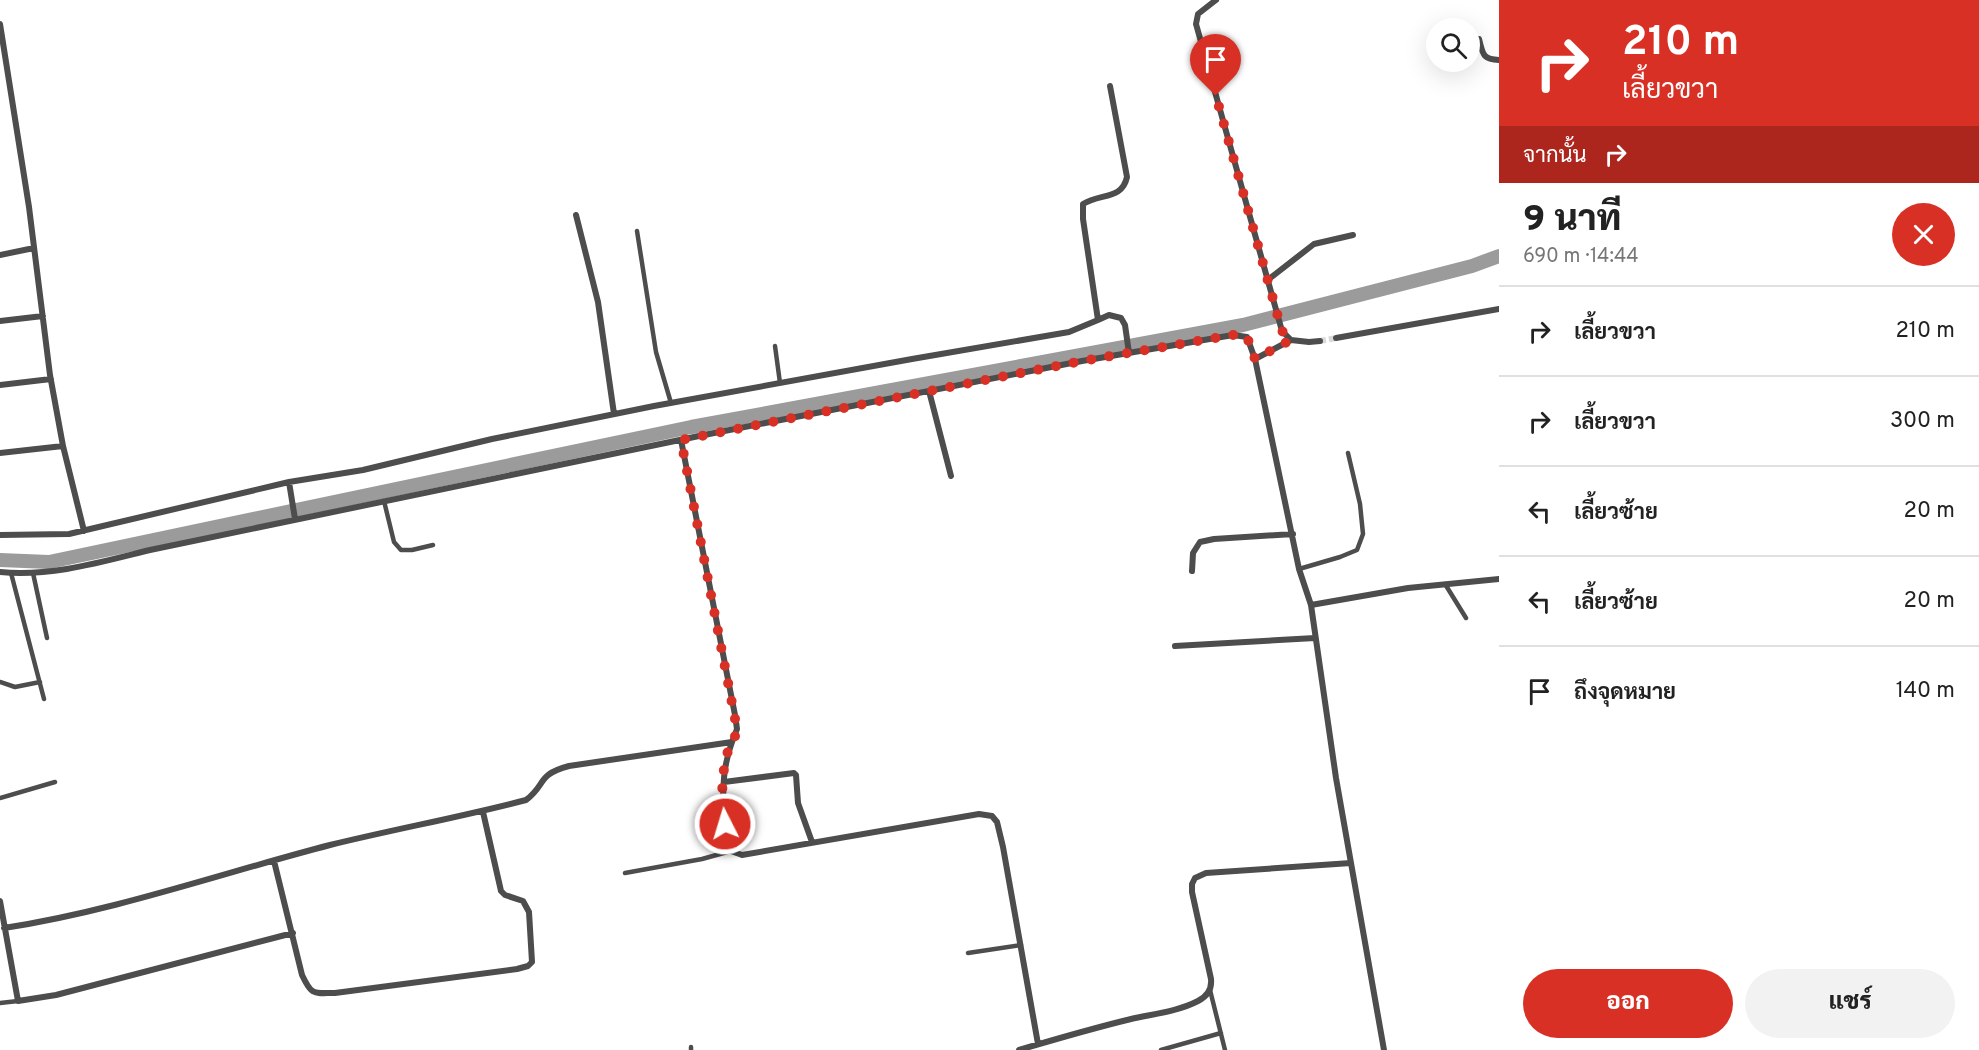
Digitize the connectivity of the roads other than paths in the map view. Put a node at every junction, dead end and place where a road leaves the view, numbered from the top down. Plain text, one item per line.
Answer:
1 (1216, 0) edge
2 (0, 24) edge
3 (1480, 43) edge
4 (1499, 60) edge
5 (1110, 86) dead end
6 (576, 214) dead end
7 (636, 231) dead end
8 (1353, 235) dead end
9 (34, 248) junction
10 (0, 255) edge
11 (1269, 279) junction
12 (1499, 309) edge
13 (43, 316) junction
14 (1098, 320) junction
15 (0, 321) edge
16 (1336, 338) tunnel mouth
17 (1291, 340) junction
18 (1320, 340) tunnel mouth
19 (775, 346) dead end
20 (1129, 351) junction
21 (1255, 359) junction
22 (51, 379) junction
23 (780, 383) junction
24 (0, 386) edge
25 (929, 391) junction
26 (671, 403) junction
27 (614, 414) junction
28 (681, 440) junction
29 (63, 446) junction
30 (0, 453) edge
31 (1348, 453) dead end
32 (951, 476) dead end
33 (289, 484) junction
34 (384, 501) junction
35 (295, 517) junction
36 (84, 531) junction
37 (1293, 534) junction
38 (0, 535) edge
39 (433, 545) dead end
40 (1299, 569) junction
41 (1192, 571) dead end
42 (0, 572) edge
43 (11, 573) junction
44 (33, 573) junction
45 (1499, 579) edge
46 (1445, 584) junction
47 (1311, 605) junction
48 (1466, 618) dead end
49 (46, 638) dead end
50 (1316, 638) junction
51 (1175, 646) dead end
52 (0, 682) edge
53 (40, 682) junction
54 (44, 699) dead end
55 (732, 742) junction
56 (55, 782) dead end
57 (724, 782) junction
58 (0, 798) edge
59 (483, 812) junction
60 (812, 842) junction
61 (731, 851) junction
62 (274, 861) junction
63 (1351, 863) junction
64 (625, 873) dead end
65 (0, 901) edge
66 (4, 928) junction
67 (293, 933) junction
68 (1021, 945) junction
69 (968, 953) dead end
70 (1210, 990) junction
71 (18, 1001) junction
72 (0, 1004) edge
73 (1221, 1033) junction
74 (1038, 1044) junction
75 (1019, 1050) edge
76 (1161, 1050) edge
77 (1225, 1050) edge
78 (1384, 1050) edge

1 - 11 street
2 - 9 street
3 - 4 street
5 - 14 street
6 - 27 street
7 - 26 lane
8 - 11 street
9 - 10 street
9 - 13 street
11 - 17 street
12 - 16 street
13 - 15 street
13 - 22 street
14 - 20 street
14 - 23 street
17 - 18 street
17 - 21 street
19 - 23 lane
20 - 21 street
20 - 25 street
21 - 37 street
22 - 24 street
22 - 29 street
23 - 26 street
25 - 28 street
25 - 32 street
26 - 27 street
27 - 33 street
28 - 34 street
28 - 55 street
29 - 30 street
29 - 36 street
31 - 40 lane
33 - 35 street
33 - 36 street
34 - 35 street
34 - 39 lane
35 - 44 street
36 - 38 street
37 - 40 street
37 - 41 street
40 - 47 street
42 - 43 street
43 - 44 street
43 - 53 lane
44 - 49 lane
45 - 46 street
46 - 47 street
46 - 48 lane
47 - 50 street
50 - 51 street
50 - 63 street
52 - 53 lane
53 - 54 lane
55 - 57 street
55 - 59 street
56 - 58 lane
57 - 60 street
57 - 61 street
59 - 62 street
59 - 67 street
60 - 61 street
60 - 68 street
61 - 64 lane
62 - 66 street
62 - 67 street
63 - 70 street
63 - 78 street
65 - 66 street
66 - 71 street
67 - 71 street
68 - 69 lane
68 - 74 street
70 - 73 lane
70 - 74 street
71 - 72 lane
73 - 76 lane
73 - 77 lane
74 - 75 street

